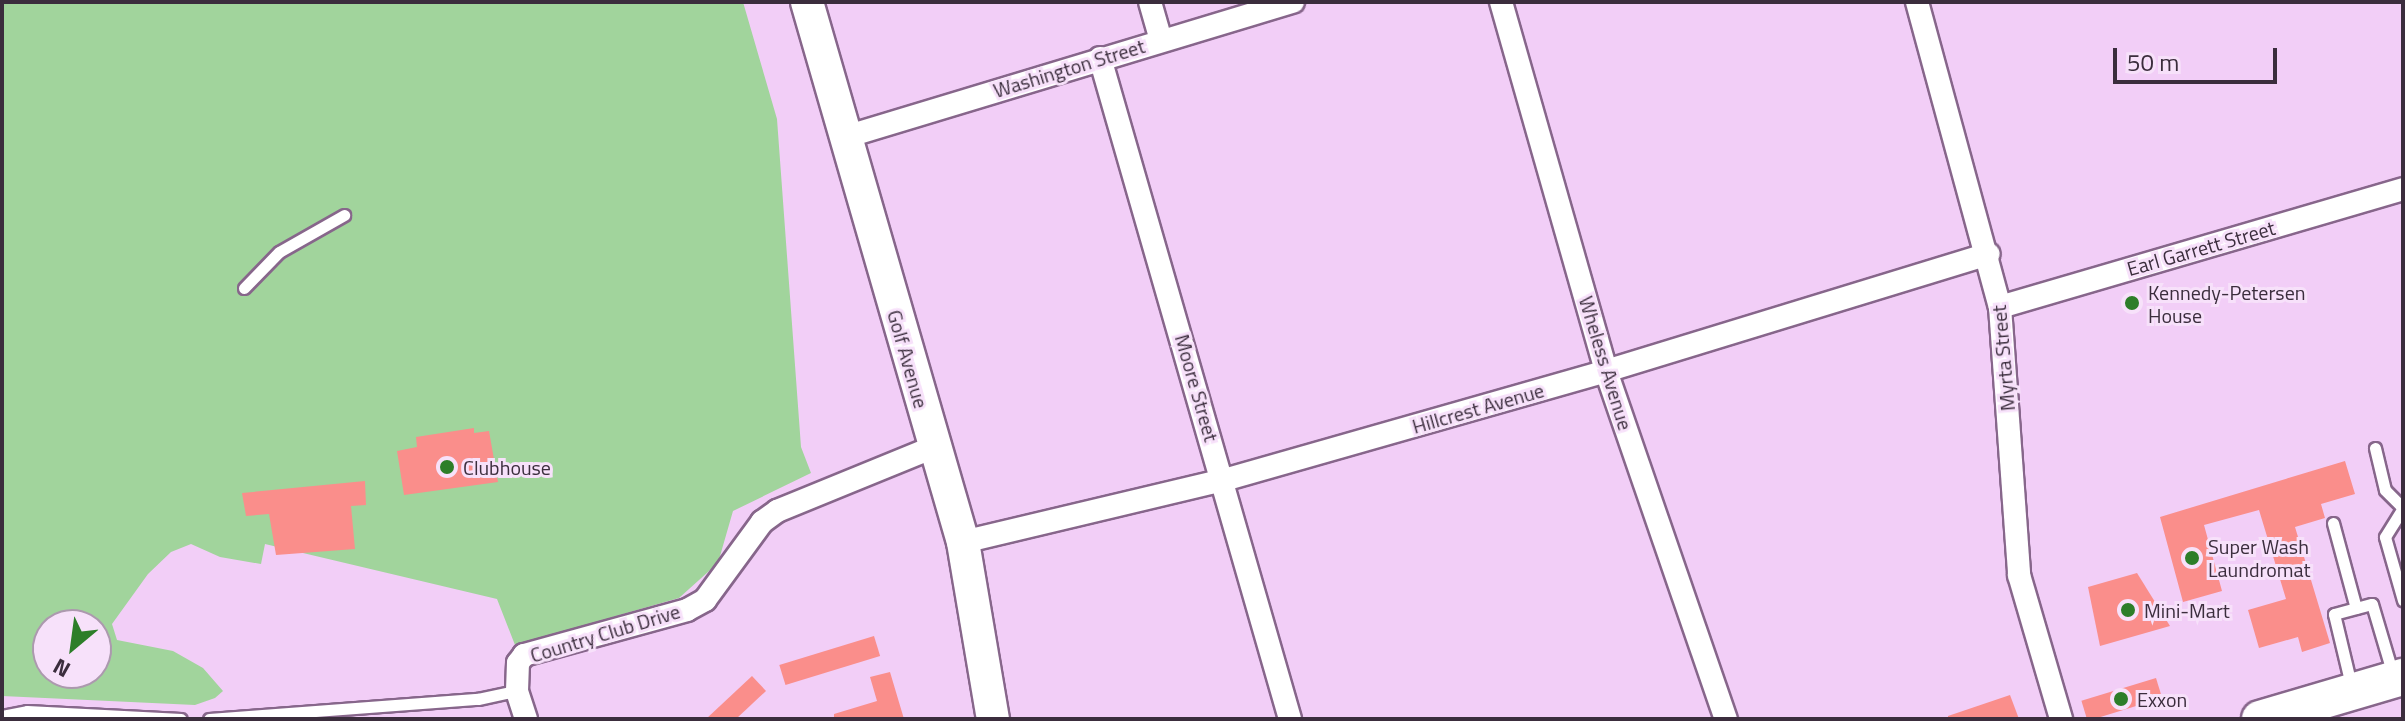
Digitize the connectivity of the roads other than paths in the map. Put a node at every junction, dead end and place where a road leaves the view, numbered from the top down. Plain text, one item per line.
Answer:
1 (807, 2) edge
2 (1150, 2) edge
3 (1293, 2) edge
4 (1501, 2) edge
5 (1917, 2) edge
6 (1161, 40) junction
7 (1100, 58) junction
8 (845, 137) junction
9 (2403, 189) edge
10 (344, 215) dead end
11 (1988, 254) junction
12 (244, 288) dead end
13 (2000, 307) junction
14 (1606, 371) junction
15 (934, 447) junction
16 (2375, 448) dead end
17 (1224, 480) junction
18 (2403, 508) edge
19 (2333, 523) dead end
20 (963, 542) junction
21 (2403, 599) edge
22 (2356, 608) junction
23 (2398, 678) edge
24 (517, 691) junction
25 (2353, 692) junction
26 (2, 716) edge
27 (181, 719) edge
28 (209, 719) edge
29 (526, 719) edge
30 (993, 719) edge
31 (1290, 719) edge
32 (1726, 719) edge
33 (2061, 719) edge
34 (2260, 719) edge

1 - 8 main road, Golf Avenue
2 - 6 street
3 - 6 street, Washington Street
4 - 14 street, Wheless Avenue
5 - 11 street, Myrta Street
6 - 7 street, Washington Street
7 - 8 street, Washington Street
7 - 17 street, Moore Street
8 - 15 main road, Golf Avenue
9 - 13 street, Earl Garrett Street
10 - 12 lane
11 - 13 street, Myrta Street
11 - 14 street, Hillcrest Avenue
13 - 33 street, Myrta Street
14 - 17 street, Hillcrest Avenue
14 - 32 street, Wheless Avenue
15 - 20 main road, Golf Avenue
15 - 24 street, Country Club Drive
16 - 18 lane
17 - 20 street, Hillcrest Avenue
17 - 31 street, Moore Street
18 - 21 lane
19 - 22 lane
20 - 30 main road, Golf Avenue
22 - 23 lane
22 - 25 lane
23 - 25 main road
24 - 28 lane
24 - 29 street, Country Club Drive
25 - 34 main road
26 - 27 lane

